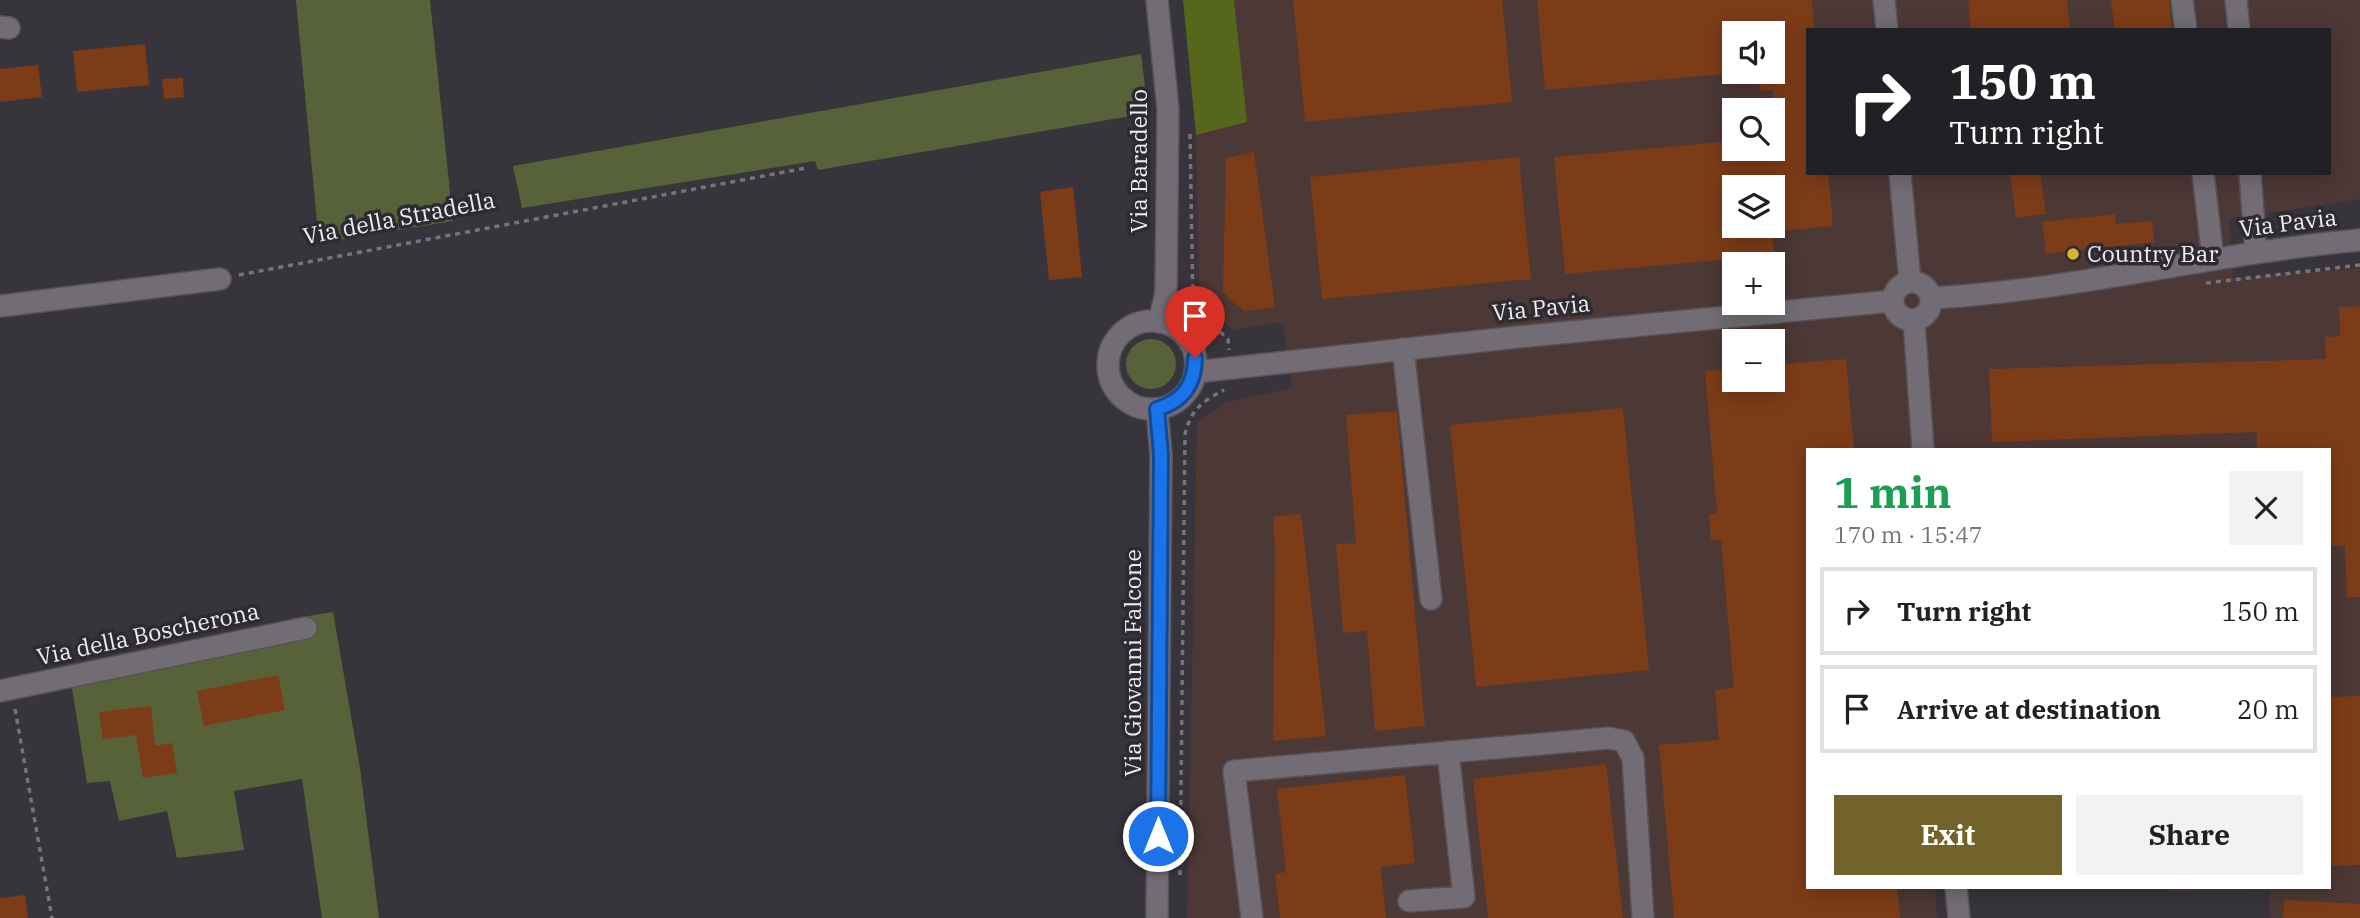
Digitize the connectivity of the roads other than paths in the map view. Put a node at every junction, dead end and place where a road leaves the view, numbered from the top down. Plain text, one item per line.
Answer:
1 (1157, 0) edge
2 (1884, 0) edge
3 (2182, 0) edge
4 (2236, 0) edge
5 (1887, 28) edge
6 (2186, 28) edge
7 (2239, 28) edge
8 (1900, 175) edge
9 (2203, 175) edge
10 (2250, 175) edge
11 (2360, 240) edge
12 (2256, 252) junction
13 (2213, 259) junction
14 (220, 279) road end
15 (1910, 282) junction
16 (1932, 298) junction
17 (1893, 301) junction
18 (0, 306) edge
19 (1914, 321) junction
20 (1158, 322) junction
21 (1403, 349) junction
22 (1195, 372) junction
23 (1157, 409) junction
24 (1923, 448) edge
25 (1431, 599) dead end
26 (306, 628) dead end
27 (6, 690) edge
28 (1448, 752) junction
29 (1956, 889) edge
30 (1409, 901) dead end
31 (1157, 918) edge
32 (1252, 918) edge
33 (1643, 918) edge
34 (1959, 918) edge

1 - 20 street, Via Baradello
2 - 5 street
3 - 6 street
4 - 7 street
8 - 15 street
9 - 13 street
10 - 12 street
11 - 12 street, Via Pavia
12 - 13 street, Via Pavia
13 - 16 street, Via Pavia
14 - 18 street
15 - 16 street
15 - 17 street
16 - 19 street
17 - 19 street
17 - 21 street, Via Pavia
19 - 24 street
20 - 22 street
20 - 23 street
21 - 22 street, Via Pavia
21 - 25 street
22 - 23 street
23 - 31 street, Via Giovanni Falcone
26 - 27 street, Via della Boscherona
28 - 30 street
28 - 32 street
28 - 33 street
29 - 34 street

